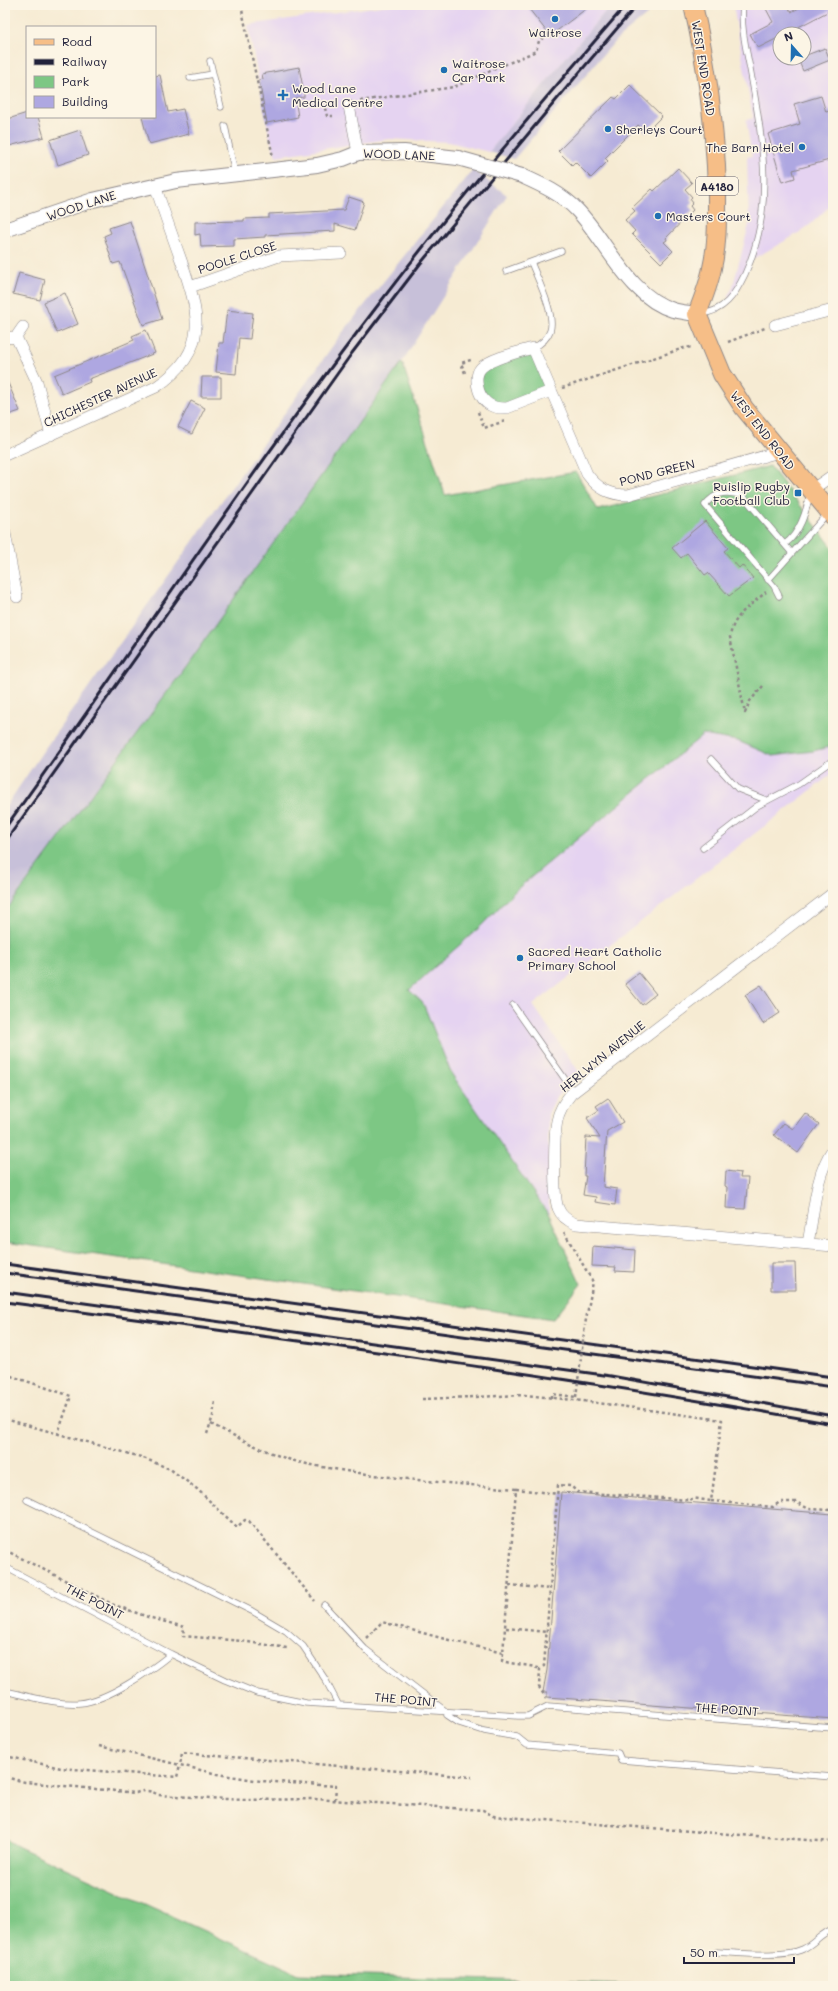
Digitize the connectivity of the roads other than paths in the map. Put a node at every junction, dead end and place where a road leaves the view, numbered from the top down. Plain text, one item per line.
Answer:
1 (693, 5) edge
2 (743, 5) edge
3 (210, 61) dead end
4 (213, 74) junction
5 (190, 78) dead end
6 (354, 106) road end
7 (221, 107) dead end
8 (225, 126) dead end
9 (358, 153) junction
10 (235, 175) junction
11 (155, 185) junction
12 (5, 230) edge
13 (561, 251) dead end
14 (342, 253) dead end
15 (531, 262) junction
16 (506, 271) dead end
17 (190, 287) junction
18 (833, 310) edge
19 (697, 314) junction
20 (775, 325) road end
21 (23, 326) dead end
22 (11, 338) edge
23 (533, 348) junction
24 (551, 391) junction
25 (51, 435) junction
26 (779, 452) junction
27 (5, 455) edge
28 (833, 475) edge
29 (810, 491) junction
30 (831, 514) edge
31 (5, 533) edge
32 (785, 544) junction
33 (791, 552) junction
34 (768, 580) junction
35 (779, 596) dead end
36 (17, 597) dead end
37 (711, 759) dead end
38 (833, 760) edge
39 (766, 800) junction
40 (703, 848) dead end
41 (833, 893) edge
42 (513, 1005) dead end
43 (574, 1092) junction
44 (833, 1149) edge
45 (808, 1243) junction
46 (833, 1246) edge
47 (27, 1500) dead end
48 (5, 1568) edge
49 (324, 1605) road end
50 (170, 1654) junction
51 (5, 1691) edge
52 (338, 1704) junction
53 (448, 1713) junction
54 (833, 1728) edge
55 (833, 1777) edge
56 (833, 1929) edge
57 (717, 1952) dead end

1 - 19 main road, WEST END ROAD / A4180
2 - 19 lane
3 - 4 lane
4 - 5 lane
4 - 7 lane
6 - 9 street
8 - 10 lane
9 - 10 street, WOOD LANE
9 - 19 street, WOOD LANE, bridge
10 - 11 street, WOOD LANE
11 - 12 street, WOOD LANE
11 - 17 street, CHICHESTER AVENUE
13 - 15 lane
14 - 17 street, POOLE CLOSE
15 - 16 lane
15 - 23 lane
17 - 25 street, CHICHESTER AVENUE
18 - 20 street
19 - 26 main road, WEST END ROAD
21 - 22 street
22 - 25 street
23 - 24 street, POND GREEN
23 - 24 street
24 - 26 street, POND GREEN
25 - 27 street, CHICHESTER AVENUE
26 - 29 main road, WEST END ROAD
28 - 29 street
29 - 30 main road, WEST END ROAD
29 - 32 lane
30 - 33 lane
31 - 36 street
32 - 33 lane
32 - 34 lane
33 - 34 lane
34 - 35 lane
37 - 39 lane
38 - 39 lane
39 - 40 lane
41 - 43 street, HERLWYN AVENUE
42 - 43 lane
43 - 45 street, HERLWYN AVENUE
44 - 45 street
45 - 46 street
47 - 52 lane
48 - 50 lane, THE POINT
49 - 53 lane
50 - 51 lane
50 - 52 lane, THE POINT
52 - 53 lane, THE POINT
53 - 54 lane, THE POINT
53 - 55 lane
56 - 57 lane

